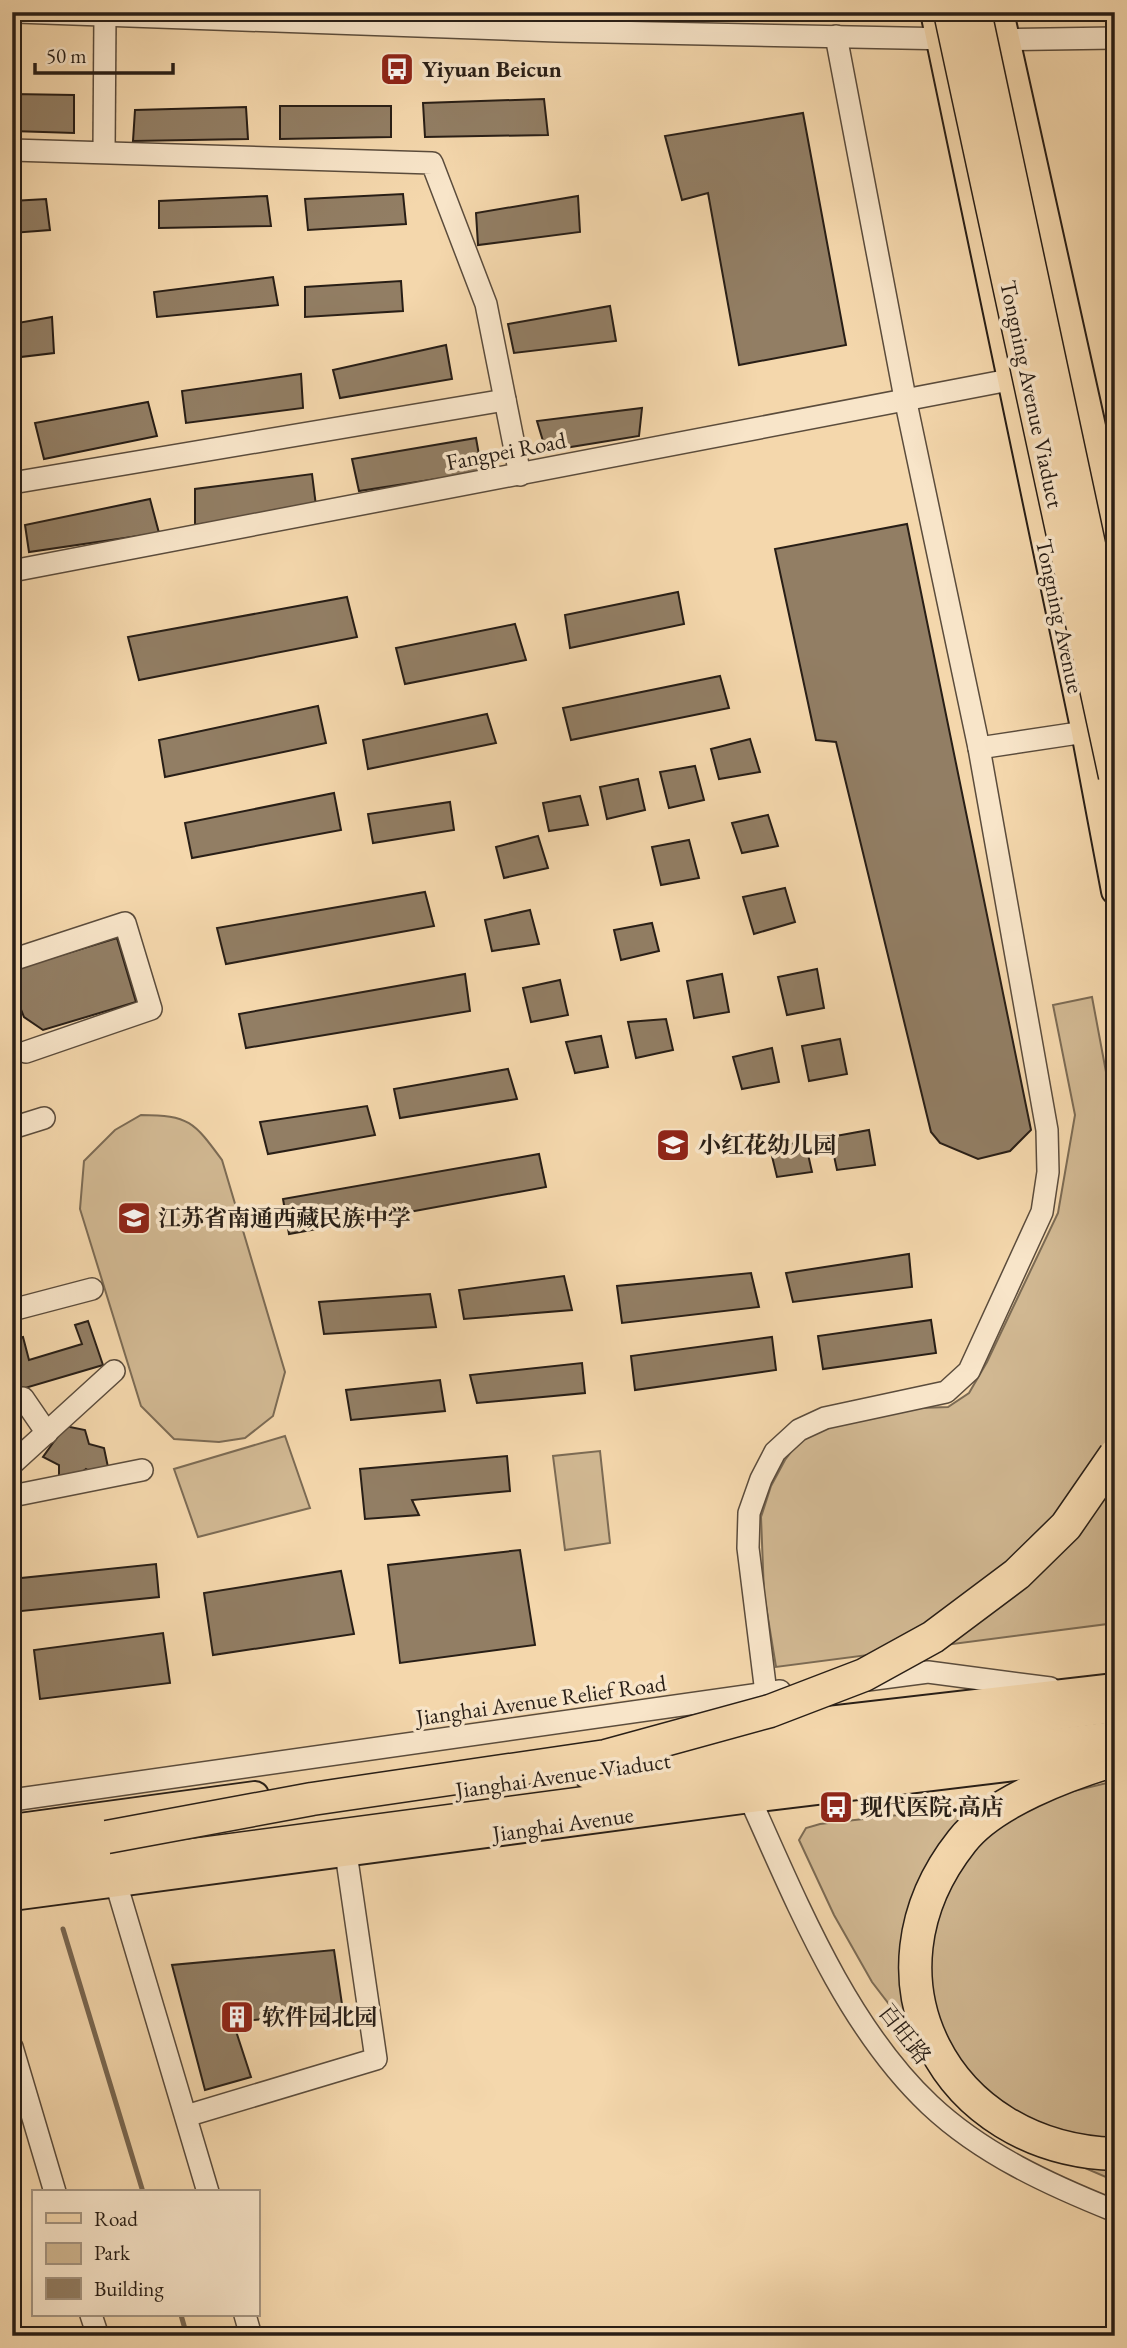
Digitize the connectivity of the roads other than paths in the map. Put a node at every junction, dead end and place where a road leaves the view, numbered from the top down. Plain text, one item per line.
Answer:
1 (17, 12) edge
2 (934, 12) edge
3 (975, 12) edge
4 (1000, 12) edge
5 (106, 15) junction
6 (557, 22) edge
7 (945, 26) edge
8 (836, 36) junction
9 (1115, 38) edge
10 (1006, 40) junction
11 (12, 150) edge
12 (104, 151) junction
13 (1009, 380) junction
14 (905, 398) junction
15 (505, 400) junction
16 (520, 475) junction
17 (12, 483) edge
18 (1115, 530) edge
19 (12, 571) edge
20 (1115, 666) edge
21 (1084, 732) junction
22 (979, 748) junction
23 (1114, 776) edge
24 (1115, 891) edge
25 (12, 960) edge
26 (26, 1052) dead end
27 (44, 1118) dead end
28 (12, 1128) edge
29 (92, 1289) dead end
30 (12, 1310) edge
31 (114, 1371) dead end
32 (23, 1398) dead end
33 (47, 1433) junction
34 (1115, 1455) edge
35 (12, 1464) edge
36 (142, 1470) dead end
37 (12, 1496) edge
38 (1115, 1679) edge
39 (1115, 1687) edge
40 (1077, 1691) junction
41 (766, 1693) junction
42 (1115, 1706) edge
43 (1115, 1738) edge
44 (1115, 1755) edge
45 (1115, 1760) edge
46 (750, 1799) junction
47 (12, 1800) edge
48 (12, 1828) edge
49 (107, 1838) junction
50 (12, 1850) edge
51 (346, 1853) junction
52 (12, 1879) edge
53 (116, 1883) junction
54 (12, 1896) edge
55 (12, 2047) edge
56 (186, 2116) junction
57 (1115, 2154) edge
58 (54, 2190) edge
59 (207, 2190) edge
60 (1115, 2211) edge
61 (91, 2316) edge
62 (245, 2316) edge
63 (97, 2336) edge
64 (251, 2336) edge

1 - 5 street
2 - 7 main road, Tongning Avenue
3 - 20 highway, Tongning Avenue Viaduct, bridge
4 - 10 main road
5 - 6 street
5 - 12 street
6 - 8 street
7 - 8 street
7 - 10 street
7 - 13 main road, Tongning Avenue
7 - 23 highway, Tongning Avenue Viaduct, bridge
8 - 14 street
9 - 10 street
10 - 18 main road
11 - 12 street
12 - 15 street
13 - 14 street, Fangpei Road
13 - 21 main road, Tongning Avenue
14 - 16 street, Fangpei Road
14 - 22 street
15 - 16 street
15 - 17 street
16 - 19 street, Fangpei Road
21 - 22 street
21 - 24 main road, Tongning Avenue
22 - 41 street
25 - 26 street
27 - 28 street
29 - 30 street
31 - 33 street
32 - 33 street
33 - 35 street
34 - 49 highway, bridge
36 - 37 street
38 - 40 main road
39 - 40 main road
40 - 41 street, Jianghai Avenue Relief Road
40 - 48 main road
41 - 47 street, Jianghai Avenue Relief Road
42 - 49 highway, Jianghai Avenue Viaduct, bridge
43 - 52 highway, Jianghai Avenue Viaduct
44 - 46 main road, Jianghai Avenue
45 - 57 highway
46 - 51 main road, Jianghai Avenue
46 - 60 street, 百旺路
49 - 50 highway, Jianghai Avenue Viaduct
51 - 53 main road, Jianghai Avenue
51 - 56 street
53 - 54 main road, Jianghai Avenue
53 - 56 street
55 - 58 street
56 - 59 street
61 - 63 street
62 - 64 street

